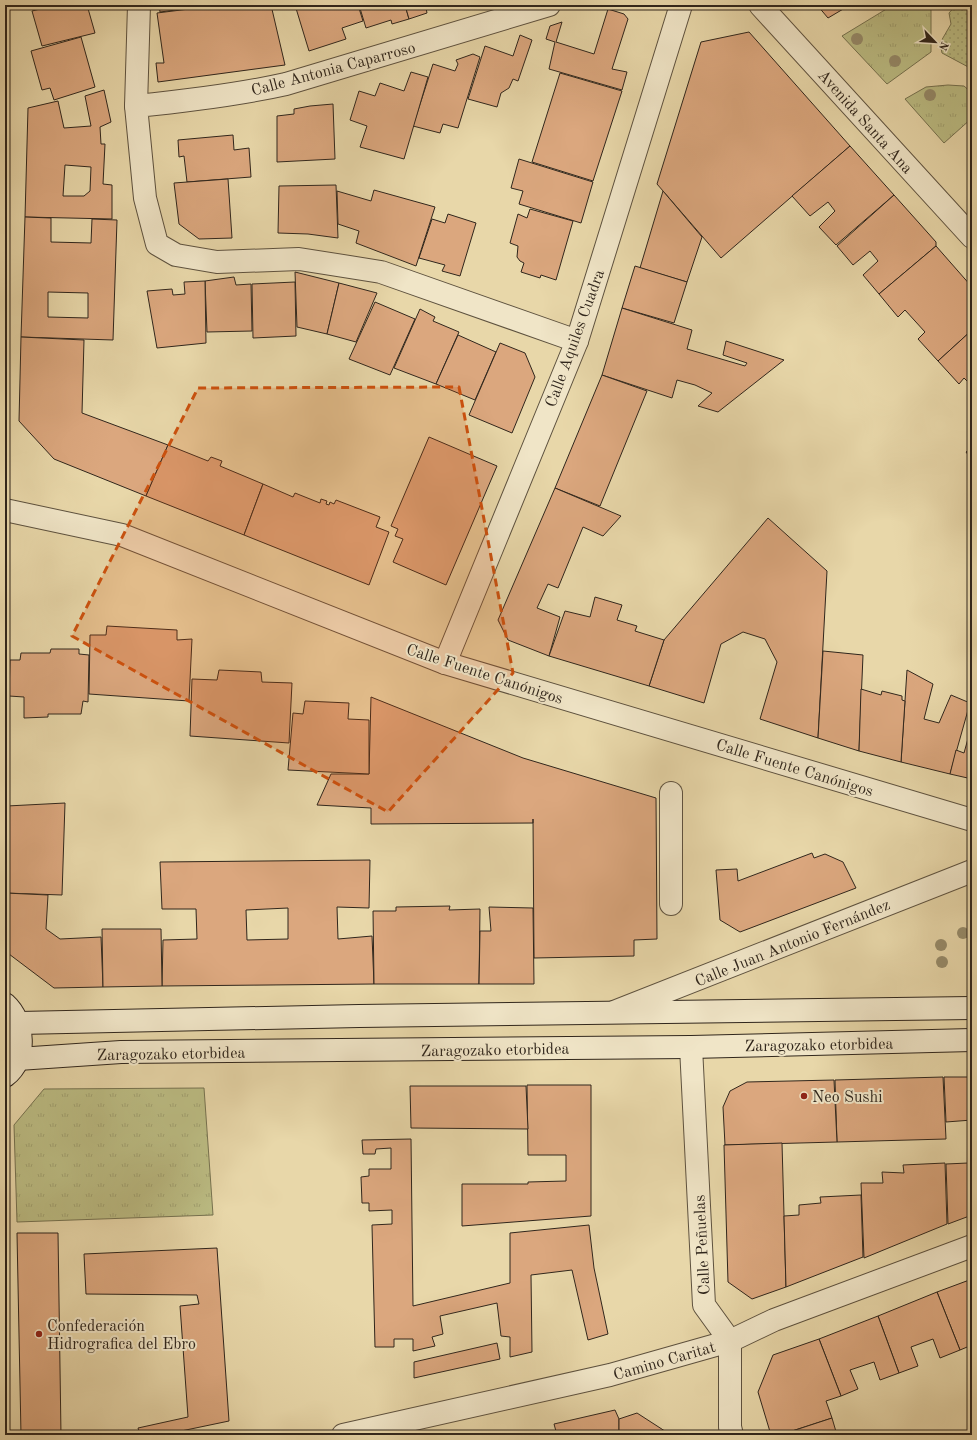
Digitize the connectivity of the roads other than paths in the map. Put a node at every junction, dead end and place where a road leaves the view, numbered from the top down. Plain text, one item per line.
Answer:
1 (138, 5) edge
2 (549, 5) edge
3 (681, 5) edge
4 (760, 5) edge
5 (136, 106) junction
6 (972, 237) edge
7 (576, 341) junction
8 (5, 510) edge
9 (445, 663) junction
10 (672, 793) dead end
11 (972, 820) edge
12 (972, 871) edge
13 (671, 904) dead end
14 (5, 1004) edge
15 (972, 1008) edge
16 (612, 1013) junction
17 (19, 1023) junction
18 (972, 1040) edge
19 (691, 1047) junction
20 (11, 1067) edge
21 (972, 1246) edge
22 (730, 1341) junction
23 (344, 1435) edge
24 (732, 1435) edge

1 - 5 street
2 - 5 street, Calle Antonia Caparroso
3 - 7 street, Calle Aquiles Cuadra
4 - 6 street, Avenida Santa Ana
5 - 7 street
7 - 9 street, Calle Aquiles Cuadra
8 - 9 street, Calle Fuente Canónigos
9 - 11 street, Calle Fuente Canónigos
10 - 13 street
12 - 16 street, Calle Juan Antonio Fernández
14 - 17 street
15 - 16 street, Zaragozako etorbidea
16 - 17 street, Zaragozako etorbidea
17 - 20 street
18 - 19 street, Zaragozako etorbidea
19 - 20 street, Zaragozako etorbidea
19 - 22 street, Calle Peñuelas
21 - 22 street, Camino Caritat
22 - 23 street, Camino Caritat
22 - 24 street

